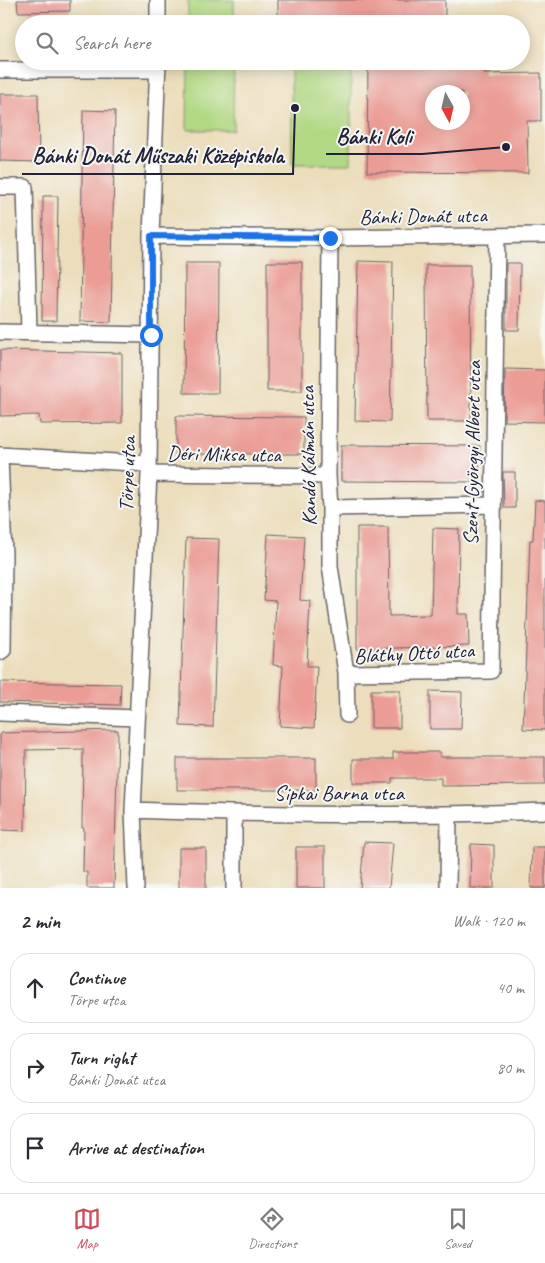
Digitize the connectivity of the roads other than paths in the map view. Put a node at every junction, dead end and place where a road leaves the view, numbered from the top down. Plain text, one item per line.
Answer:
1 (158, 0) edge
2 (158, 15) edge
3 (0, 70) edge
4 (15, 70) edge
5 (158, 70) edge
6 (0, 188) edge
7 (545, 235) edge
8 (151, 236) junction
9 (496, 236) junction
10 (330, 238) junction
11 (30, 331) junction
12 (0, 332) edge
13 (151, 335) junction
14 (0, 456) edge
15 (149, 469) junction
16 (328, 476) junction
17 (492, 505) junction
18 (330, 508) junction
19 (0, 652) edge
20 (491, 671) joint
21 (346, 673) junction
22 (0, 713) edge
23 (347, 715) dead end
24 (137, 718) junction
25 (133, 810) junction
26 (545, 811) edge
27 (234, 814) junction
28 (449, 815) junction
29 (136, 888) edge
30 (234, 888) edge
31 (448, 888) edge

1 - 2 street
3 - 4 street
5 - 8 street, Törpe utca
6 - 11 street
7 - 9 street, Bánki Donát utca
8 - 10 street, Bánki Donát utca
8 - 13 street, Törpe utca
9 - 10 street, Bánki Donát utca
9 - 17 street, Szent-Györgyi Albert utca
10 - 16 street, Kandó Kálmán utca
11 - 12 street
11 - 13 street
13 - 15 street, Törpe utca
14 - 15 street, Déri Miksa utca
14 - 19 street
15 - 16 street, Déri Miksa utca
15 - 24 street, Törpe utca
16 - 18 street, Kandó Kálmán utca
17 - 18 street
17 - 20 street, Szent-Györgyi Albert utca
18 - 21 street, Kandó Kálmán utca
20 - 21 street, Bláthy Ottó utca
21 - 23 street, Bláthy Ottó utca
22 - 24 street
24 - 25 street, Törpe utca
25 - 27 street, Sipkai Barna utca
25 - 29 street, Törpe utca
26 - 28 street, Sipkai Barna utca
27 - 28 street, Sipkai Barna utca
27 - 30 street
28 - 31 street

